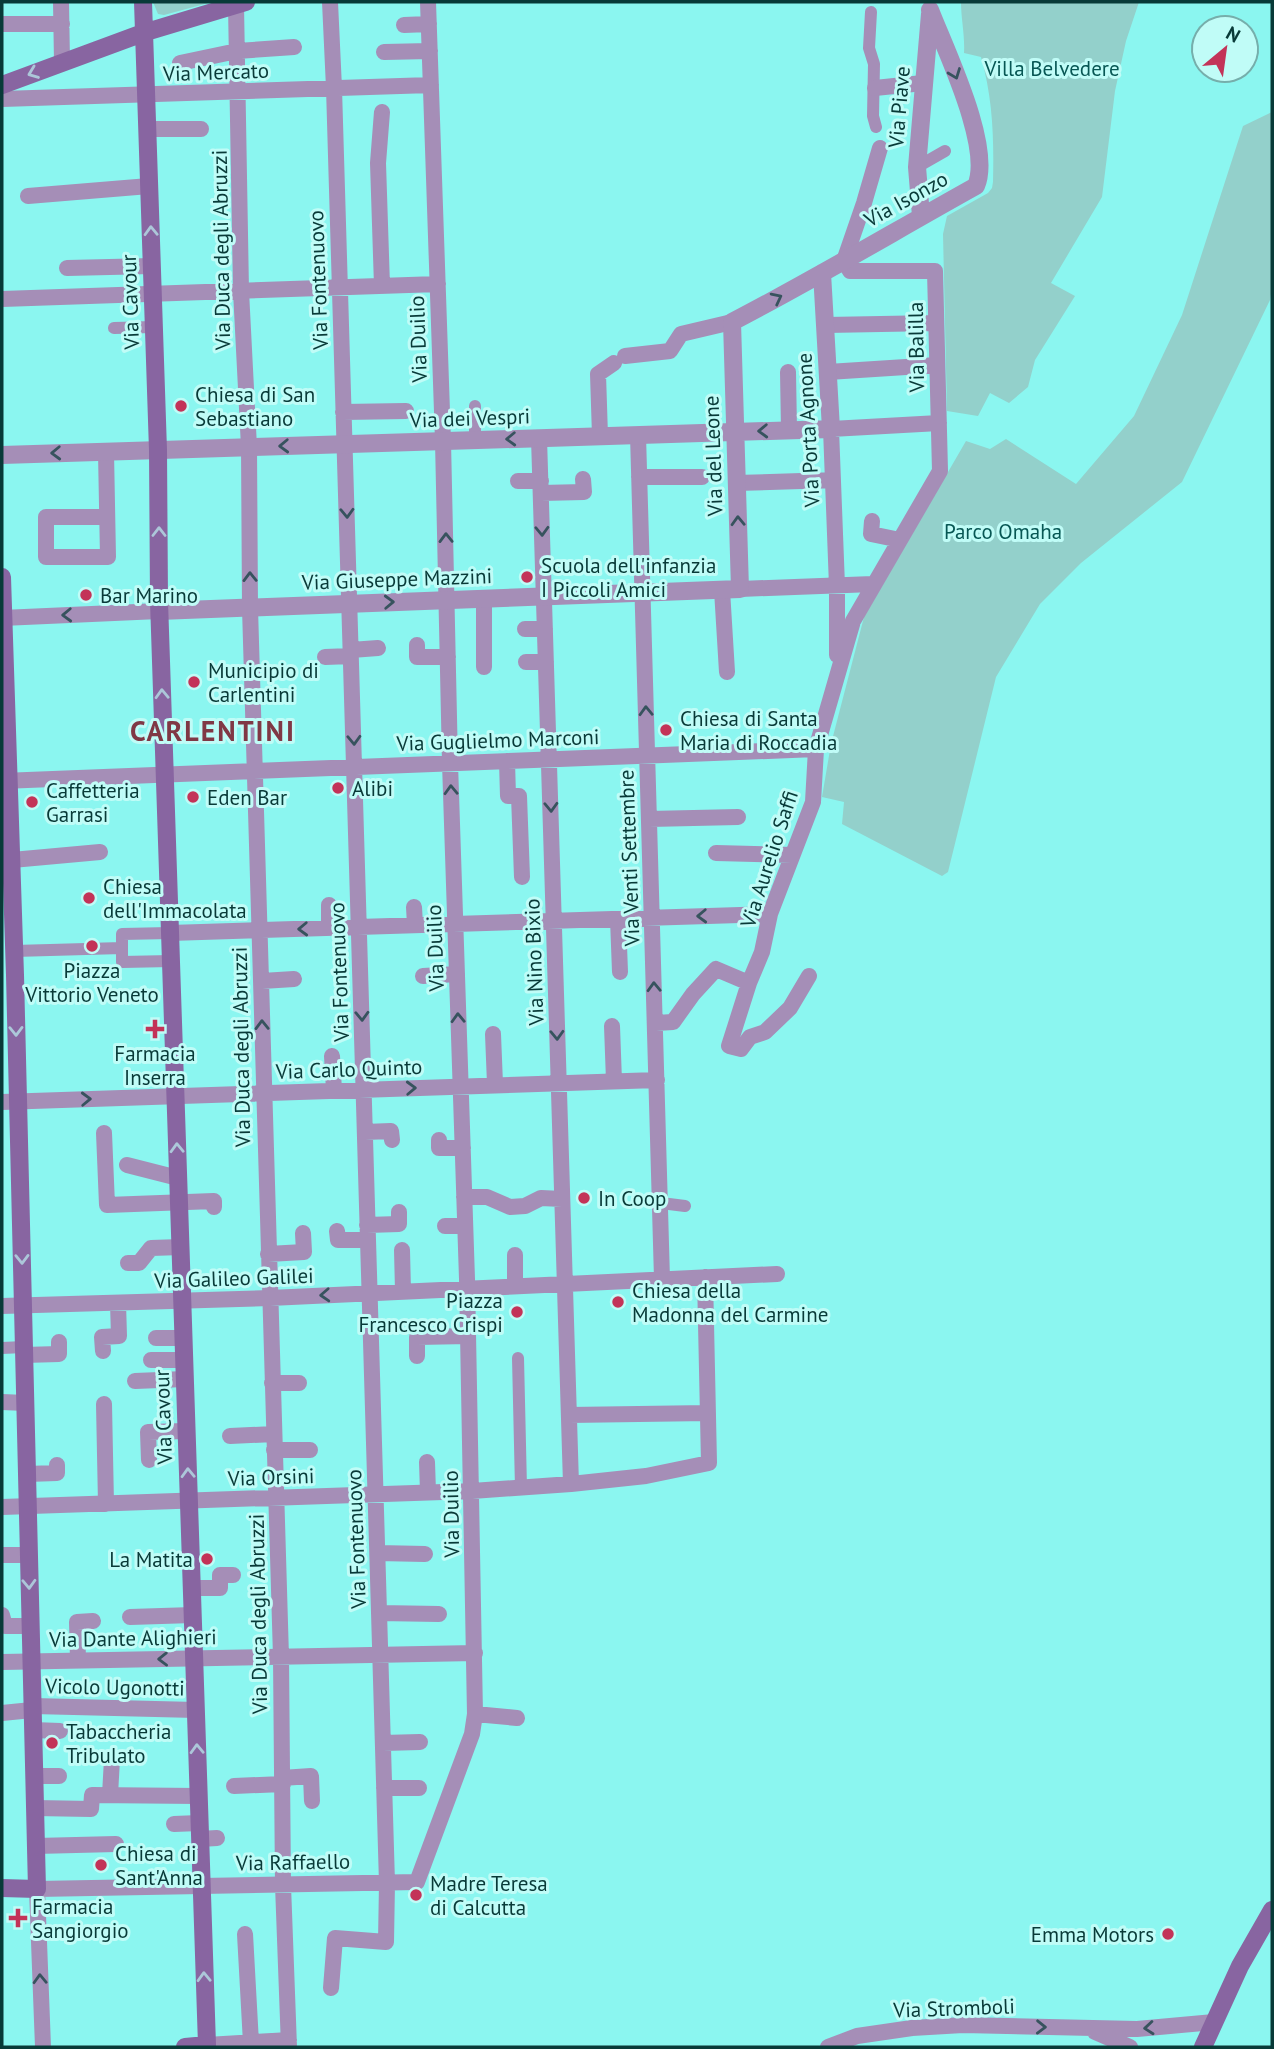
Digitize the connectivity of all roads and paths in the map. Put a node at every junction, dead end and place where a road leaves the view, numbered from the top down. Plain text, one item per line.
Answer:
1 (61, 2) edge
2 (143, 2) edge
3 (330, 2) edge
4 (428, 2) edge
5 (241, 3) edge
6 (929, 6) edge
7 (871, 12) dead end
8 (2, 24) edge
9 (62, 24) junction
10 (429, 24) junction
11 (404, 25) dead end
12 (143, 33) junction
13 (294, 47) dead end
14 (237, 51) junction
15 (430, 51) junction
16 (384, 52) dead end
17 (62, 62) junction
18 (180, 63) dead end
19 (923, 83) junction
20 (2, 85) edge
21 (431, 85) junction
22 (334, 88) junction
23 (875, 88) junction
24 (238, 92) junction
25 (146, 95) junction
26 (2, 99) edge
27 (382, 112) dead end
28 (876, 127) dead end
29 (201, 129) dead end
30 (147, 130) junction
31 (880, 148) dead end
32 (945, 151) dead end
33 (916, 167) junction
34 (149, 186) junction
35 (28, 196) dead end
36 (921, 216) junction
37 (844, 261) junction
38 (152, 266) junction
39 (68, 268) dead end
40 (822, 273) junction
41 (438, 284) junction
42 (382, 286) junction
43 (339, 287) junction
44 (241, 291) junction
45 (153, 294) junction
46 (2, 299) edge
47 (732, 322) junction
48 (936, 323) junction
49 (825, 325) junction
50 (154, 327) junction
51 (114, 328) dead end
52 (937, 365) junction
53 (788, 372) dead end
54 (828, 372) junction
55 (475, 406) dead end
56 (406, 411) dead end
57 (343, 412) junction
58 (939, 423) junction
59 (831, 429) junction
60 (789, 430) junction
61 (735, 432) junction
62 (638, 435) junction
63 (600, 436) junction
64 (540, 438) junction
65 (475, 440) junction
66 (443, 441) junction
67 (345, 444) junction
68 (248, 447) junction
69 (158, 450) junction
70 (106, 452) junction
71 (2, 455) edge
72 (639, 477) junction
73 (702, 477) dead end
74 (583, 479) dead end
75 (833, 480) junction
76 (518, 481) dead end
77 (736, 482) junction
78 (541, 487) junction
79 (107, 517) junction
80 (872, 521) dead end
81 (900, 540) junction
82 (2, 577) edge
83 (873, 584) junction
84 (837, 586) junction
85 (731, 589) junction
86 (642, 593) junction
87 (544, 597) junction
88 (484, 599) junction
89 (447, 600) junction
90 (349, 604) junction
91 (164, 608) junction
92 (250, 608) junction
93 (3, 614) edge
94 (525, 629) dead end
95 (545, 629) junction
96 (417, 645) dead end
97 (378, 648) dead end
98 (351, 653) junction
99 (325, 657) dead end
100 (448, 657) junction
101 (526, 662) dead end
102 (547, 662) junction
103 (484, 667) dead end
104 (727, 672) dead end
105 (837, 673) junction
106 (816, 749) junction
107 (647, 755) junction
108 (549, 759) junction
109 (507, 761) junction
110 (450, 763) junction
111 (354, 767) junction
112 (255, 771) junction
113 (171, 778) junction
114 (7, 784) edge
115 (737, 817) dead end
116 (649, 819) junction
117 (100, 852) dead end
118 (716, 853) dead end
119 (792, 855) junction
120 (12, 859) junction
121 (522, 877) dead end
122 (329, 905) dead end
123 (414, 907) dead end
124 (770, 914) junction
125 (652, 918) junction
126 (618, 919) junction
127 (554, 921) junction
128 (456, 924) junction
129 (415, 925) junction
130 (359, 927) junction
131 (329, 928) junction
132 (260, 930) junction
133 (170, 933) junction
134 (10, 945) edge
135 (122, 948) junction
136 (171, 961) junction
137 (620, 972) dead end
138 (457, 974) junction
139 (809, 975) dead end
140 (423, 976) dead end
141 (295, 979) dead end
142 (262, 981) junction
143 (749, 983) junction
144 (656, 1023) junction
145 (612, 1026) dead end
146 (493, 1034) dead end
147 (332, 1056) dead end
148 (657, 1080) junction
149 (614, 1081) junction
150 (559, 1082) junction
151 (495, 1084) junction
152 (461, 1086) junction
153 (364, 1089) junction
154 (334, 1090) junction
155 (263, 1093) junction
156 (176, 1096) junction
157 (10, 1102) edge
158 (365, 1132) junction
159 (103, 1133) dead end
160 (392, 1140) dead end
161 (439, 1140) dead end
162 (463, 1148) junction
163 (127, 1164) dead end
164 (178, 1178) junction
165 (464, 1197) junction
166 (562, 1199) junction
167 (179, 1202) junction
168 (661, 1203) junction
169 (685, 1206) dead end
170 (214, 1207) dead end
171 (399, 1212) dead end
172 (445, 1226) dead end
173 (465, 1226) junction
174 (338, 1231) dead end
175 (303, 1233) dead end
176 (367, 1233) junction
177 (181, 1247) junction
178 (402, 1250) dead end
179 (268, 1254) junction
180 (515, 1255) dead end
181 (128, 1263) dead end
182 (777, 1274) dead end
183 (705, 1277) junction
184 (662, 1279) junction
185 (565, 1283) junction
186 (515, 1286) junction
187 (467, 1288) junction
188 (403, 1291) junction
189 (369, 1293) junction
190 (270, 1298) junction
191 (183, 1302) junction
192 (118, 1303) junction
193 (2, 1306) edge
194 (23, 1306) junction
195 (468, 1336) junction
196 (156, 1338) dead end
197 (184, 1338) junction
198 (59, 1342) dead end
199 (2, 1348) edge
200 (24, 1351) junction
201 (103, 1352) dead end
202 (417, 1356) dead end
203 (518, 1358) dead end
204 (151, 1360) dead end
205 (184, 1360) junction
206 (185, 1379) junction
207 (135, 1381) dead end
208 (272, 1383) junction
209 (299, 1383) dead end
210 (2, 1402) edge
211 (25, 1402) junction
212 (104, 1404) dead end
213 (708, 1413) junction
214 (569, 1415) junction
215 (187, 1431) junction
216 (230, 1436) dead end
217 (274, 1442) junction
218 (310, 1450) dead end
219 (149, 1460) dead end
220 (427, 1462) dead end
221 (57, 1465) dead end
222 (27, 1474) junction
223 (571, 1484) junction
224 (522, 1488) junction
225 (472, 1491) junction
226 (428, 1492) junction
227 (376, 1494) junction
228 (276, 1497) junction
229 (189, 1502) junction
230 (106, 1504) junction
231 (27, 1506) junction
232 (2, 1507) edge
233 (377, 1553) junction
234 (425, 1554) dead end
235 (2, 1555) edge
236 (29, 1555) junction
237 (233, 1575) dead end
238 (192, 1588) junction
239 (379, 1613) junction
240 (439, 1614) dead end
241 (2, 1615) edge
242 (193, 1615) junction
243 (130, 1617) dead end
244 (93, 1621) dead end
245 (30, 1626) junction
246 (475, 1653) junction
247 (380, 1655) junction
248 (281, 1657) junction
249 (194, 1658) junction
250 (78, 1660) junction
251 (31, 1661) junction
252 (2, 1662) edge
253 (33, 1708) junction
254 (196, 1710) junction
255 (2, 1713) edge
256 (475, 1714) junction
257 (517, 1718) dead end
258 (33, 1730) junction
259 (60, 1731) dead end
260 (420, 1742) dead end
261 (383, 1743) junction
262 (112, 1759) dead end
263 (34, 1776) junction
264 (59, 1776) dead end
265 (282, 1781) junction
266 (234, 1786) dead end
267 (384, 1788) junction
268 (419, 1788) dead end
269 (110, 1795) junction
270 (198, 1796) junction
271 (312, 1801) dead end
272 (35, 1808) junction
273 (174, 1824) dead end
274 (205, 1833) junction
275 (116, 1844) dead end
276 (36, 1846) junction
277 (417, 1882) joint
278 (387, 1883) junction
279 (283, 1885) junction
280 (202, 1887) junction
281 (2, 1888) edge
282 (37, 1889) junction
283 (1272, 1910) edge
284 (244, 1934) dead end
285 (331, 1987) dead end
286 (1214, 2022) junction
287 (1083, 2028) junction
288 (251, 2043) junction
289 (289, 2044) edge
290 (207, 2046) edge
291 (43, 2047) edge
292 (185, 2047) edge
293 (828, 2047) edge
294 (1130, 2047) edge
295 (1203, 2047) edge

1 - 9 street
2 - 12 main road, Via Cavour
3 - 22 street, Via Fontenuovo
4 - 10 street, Via Duilio
5 - 12 main road
5 - 14 street, Via Duca degli Abruzzi
6 - 19 street, Via Piave
6 -> 36 street, Via Isonzo
7 - 23 street
8 - 9 street
9 - 17 street
10 - 11 street
10 - 15 street, Via Duilio
12 - 17 main road
12 - 25 main road, Via Cavour
13 - 14 street
14 - 18 street
14 - 24 street, Via Duca degli Abruzzi
15 - 16 street
15 - 21 street, Via Duilio
17 -> 20 main road
19 - 23 street
19 - 33 street, Via Piave
21 - 22 street, Via Mercato
21 - 41 street, Via Duilio
22 - 24 street, Via Mercato
22 - 43 street, Via Fontenuovo
23 - 28 street
24 - 25 street, Via Mercato
24 - 44 street, Via Duca degli Abruzzi
25 - 26 street, Via Mercato
25 - 30 main road, Via Cavour
27 - 42 street
29 - 30 street
30 - 34 main road, Via Cavour
31 - 37 street
32 - 33 street
33 - 36 street, Via Piave
34 - 35 street
38 -> 34 main road, Via Cavour
36 - 37 street, Via Isonzo
37 - 40 street, Via Isonzo
37 - 48 street, Via Balilla
38 - 39 street
38 - 45 main road, Via Cavour
47 -> 40 street, Via Isonzo
40 - 49 street, Via Porta Agnone
41 - 42 street
41 - 66 street, Via Duilio
42 - 43 street
43 - 44 street
43 - 57 street, Via Fontenuovo
44 - 45 street
44 - 68 street, Via Duca degli Abruzzi
45 - 46 street
45 - 50 main road, Via Cavour
47 - 61 street, Via del Leone
47 - 63 street
48 - 49 street
48 - 52 street, Via Balilla
49 - 54 street, Via Porta Agnone
50 - 51 street
50 - 69 main road, Via Cavour
52 - 54 street
52 - 58 street, Via Balilla
53 - 60 street
54 - 59 street, Via Porta Agnone
55 - 65 street
56 - 57 street
57 - 67 street, Via Fontenuovo
58 - 59 street, Via dei Vespri
58 - 81 street, Via Aurelio Saffi
59 - 60 street, Via dei Vespri
59 - 75 street, Via Porta Agnone
60 -> 61 street, Via dei Vespri
61 - 62 street, Via dei Vespri
61 - 77 street, Via del Leone
62 - 63 street, Via dei Vespri
62 - 72 street, Via Venti Settembre
63 - 64 street, Via dei Vespri
64 -> 65 street, Via dei Vespri
64 - 78 street, Via Nino Bixio
65 - 66 street, Via dei Vespri
66 - 67 street, Via dei Vespri
89 -> 66 street, Via Duilio
67 -> 68 street, Via dei Vespri
67 -> 90 street, Via Fontenuovo
68 - 69 street, Via dei Vespri
92 -> 68 street, Via Duca degli Abruzzi
69 - 70 street, Via dei Vespri
91 -> 69 main road, Via Cavour
70 -> 71 street, Via dei Vespri
70 - 79 street
72 - 73 street
72 - 86 street, Via Venti Settembre
74 - 78 street
75 - 77 street
75 - 84 street, Via Porta Agnone
76 - 78 street
85 -> 77 street, Via del Leone
78 -> 87 street, Via Nino Bixio
79 - 79 street
80 - 81 street
81 - 83 street, Via Aurelio Saffi
82 - 93 main road
83 - 84 street, Via Giuseppe Mazzini
83 - 105 street, Via Aurelio Saffi
84 - 85 street, Via Giuseppe Mazzini
84 - 105 street, Via Porta Agnone
85 - 86 street, Via Giuseppe Mazzini
85 - 104 street
86 - 87 street, Via Giuseppe Mazzini
107 -> 86 street, Via Venti Settembre
87 - 88 street, Via Giuseppe Mazzini
87 - 95 street, Via Nino Bixio
88 - 89 street, Via Giuseppe Mazzini
88 - 103 street
90 -> 89 street, Via Giuseppe Mazzini
89 - 100 street, Via Duilio
90 - 92 street, Via Giuseppe Mazzini
90 - 98 street, Via Fontenuovo
91 - 92 street, Via Giuseppe Mazzini
91 -> 93 street
113 -> 91 main road, Via Cavour
92 - 112 street, Via Duca degli Abruzzi
93 - 114 main road
94 - 95 street
95 - 102 street, Via Nino Bixio
96 - 100 street
97 - 98 street
98 - 99 street
98 -> 111 street, Via Fontenuovo
100 - 110 street, Via Duilio
101 - 102 street
102 - 108 street, Via Nino Bixio
105 - 106 street, Via Aurelio Saffi
106 - 107 street, Via Guglielmo Marconi
106 - 119 street, Via Aurelio Saffi
107 - 108 street, Via Guglielmo Marconi
107 - 116 street, Via Venti Settembre
108 - 109 street, Via Guglielmo Marconi
108 -> 127 street, Via Nino Bixio
109 - 110 street, Via Guglielmo Marconi
109 - 121 street
110 - 111 street, Via Guglielmo Marconi
128 -> 110 street, Via Duilio
111 - 112 street, Via Guglielmo Marconi
111 - 130 street, Via Fontenuovo
112 - 113 street, Via Guglielmo Marconi
112 - 132 street, Via Duca degli Abruzzi
113 - 114 street, Via Guglielmo Marconi
113 - 133 main road, Via Cavour
114 - 120 main road
115 - 116 street
116 - 125 street, Via Venti Settembre
117 - 120 street
118 - 119 street
119 - 124 street, Via Aurelio Saffi
120 - 134 main road
122 - 131 street
123 - 129 street
124 -> 125 street
124 - 143 street, Via Aurelio Saffi
125 - 126 street
144 -> 125 street, Via Venti Settembre
126 - 127 street
126 - 137 street
127 - 128 street
127 -> 150 street, Via Nino Bixio
128 - 129 street
128 - 138 street, Via Duilio
129 - 130 street
130 - 131 street
130 -> 153 street, Via Fontenuovo
131 -> 132 street
132 - 133 street
132 - 142 street, Via Duca degli Abruzzi
133 - 135 street
133 - 136 main road, Via Cavour
134 - 135 street
134 -> 157 main road
135 - 136 street
136 - 156 main road, Via Cavour
138 - 140 street
152 -> 138 street, Via Duilio
139 - 143 street, Via Aurelio Saffi
141 - 142 street
155 -> 142 street, Via Duca degli Abruzzi
143 - 144 street
144 - 148 street, Via Venti Settembre
145 - 149 street
146 - 151 street
147 - 154 street
148 - 149 street, Via Carlo Quinto
148 - 168 street, Via Venti Settembre
149 - 150 street, Via Carlo Quinto
150 - 151 street, Via Carlo Quinto
150 - 166 street, Via Nino Bixio
151 - 152 street, Via Carlo Quinto
153 -> 152 street, Via Carlo Quinto
152 - 162 street, Via Duilio
153 - 154 street, Via Carlo Quinto
153 - 158 street, Via Fontenuovo
154 - 155 street, Via Carlo Quinto
155 - 156 street, Via Carlo Quinto
155 - 179 street, Via Duca degli Abruzzi
157 -> 156 street, Via Carlo Quinto
164 -> 156 main road, Via Cavour
157 -> 194 main road
158 - 160 street
158 - 176 street, Via Fontenuovo
159 - 167 street
161 - 162 street
162 - 165 street, Via Duilio
163 - 164 street
164 - 167 main road, Via Cavour
165 - 166 street
165 - 173 street, Via Duilio
166 - 185 street, Via Nino Bixio
167 - 170 street
167 - 177 main road, Via Cavour
168 - 169 street
168 - 184 street, Via Venti Settembre
171 - 176 street
172 - 173 street
173 - 187 street, Via Duilio
174 - 176 street
175 - 179 street
176 - 189 street, Via Fontenuovo
177 - 181 street
177 - 191 main road, Via Cavour
178 - 188 street
179 - 190 street, Via Duca degli Abruzzi
180 - 186 street
182 - 183 street
183 - 184 street
183 - 213 street
184 - 185 street
185 - 186 street, Via Galileo Galilei
185 - 214 street, Via Nino Bixio
186 - 187 street, Via Galileo Galilei
187 - 188 street, Via Galileo Galilei
187 - 195 street, Via Duilio
188 - 189 street, Via Galileo Galilei
189 -> 190 street, Via Galileo Galilei
189 - 227 street, Via Fontenuovo
190 - 191 street, Via Galileo Galilei
190 - 208 street, Via Duca degli Abruzzi
191 - 192 street, Via Galileo Galilei
191 - 197 main road, Via Cavour
192 - 194 street, Via Galileo Galilei
192 - 201 street
193 - 194 street, Via Galileo Galilei
194 - 200 main road
195 - 202 street
195 - 225 street, Via Duilio
196 - 197 street
197 - 205 main road, Via Cavour
198 - 200 street
199 - 200 street
200 - 211 main road
203 - 224 street
204 - 205 street
205 - 206 main road, Via Cavour
206 - 207 street
206 - 215 main road, Via Cavour
208 - 209 street
208 - 217 street, Via Duca degli Abruzzi
210 - 211 street
211 - 222 main road
212 - 230 street
213 - 214 street
213 - 223 street, Via Orsini
214 - 223 street, Via Nino Bixio
215 - 219 street
229 -> 215 main road, Via Cavour
216 - 217 street
217 - 218 street
217 - 228 street, Via Duca degli Abruzzi
220 - 226 street
221 - 222 street
222 - 231 main road
223 - 224 street, Via Orsini
224 - 225 street, Via Orsini
225 - 226 street, Via Orsini
225 - 246 street, Via Duilio
226 - 227 street, Via Orsini
227 - 228 street, Via Orsini
227 - 233 street, Via Fontenuovo
228 - 229 street, Via Orsini
228 - 248 street, Via Duca degli Abruzzi
229 - 230 street, Via Orsini
229 - 238 main road, Via Cavour
230 - 231 street, Via Orsini
231 - 232 street, Via Orsini
231 - 236 main road
233 - 234 street
233 - 239 street, Via Fontenuovo
235 - 236 street
236 -> 245 main road
237 - 238 street
238 - 242 main road, Via Cavour
239 - 240 street
239 - 247 street, Via Fontenuovo
241 - 245 street
242 - 243 street
242 - 249 main road, Via Cavour
244 - 250 street
245 - 251 main road
246 - 247 street, Via Dante Alighieri
246 - 256 street, Via Duilio
247 - 248 street, Via Dante Alighieri
247 - 261 street, Via Fontenuovo
248 - 249 street, Via Dante Alighieri
248 - 265 street, Via Duca degli Abruzzi
249 -> 250 street, Via Dante Alighieri
249 - 254 main road, Via Cavour
250 - 251 street, Via Dante Alighieri
251 - 252 street, Via Dante Alighieri
251 - 253 main road
253 - 254 street, Vicolo Ugonotti
253 - 255 street, Vicolo Ugonotti
253 - 258 main road
270 -> 254 main road, Via Cavour
256 - 257 street
256 - 277 street, Via Duilio
258 - 259 street
258 - 263 main road
260 - 261 street
261 - 267 street, Via Fontenuovo
262 - 269 street
263 - 264 street
263 - 272 main road
265 - 266 street
265 - 271 street
265 - 279 street, Via Duca degli Abruzzi
267 - 268 street
267 - 278 street, Via Fontenuovo
269 - 270 street
269 - 272 street
270 - 274 main road, Via Cavour
272 - 276 main road
273 - 274 street
274 - 280 main road, Via Cavour
275 - 276 street
276 - 282 main road
277 - 278 street, Via Raffaello
278 - 279 street, Via Raffaello
278 - 285 street, Via Fontenuovo
279 - 280 street, Via Raffaello
279 - 289 street, Via Duca degli Abruzzi
280 - 282 street, Via Raffaello
290 -> 280 main road, Via Cavour
281 - 282 main road, Via Raffaello
291 -> 282 street
283 - 286 main road
284 - 288 street
286 -> 287 street, Via Stromboli
286 - 295 main road
293 -> 287 street, Via Stromboli
287 - 294 street
288 - 289 street
288 - 290 street
290 - 292 main road

